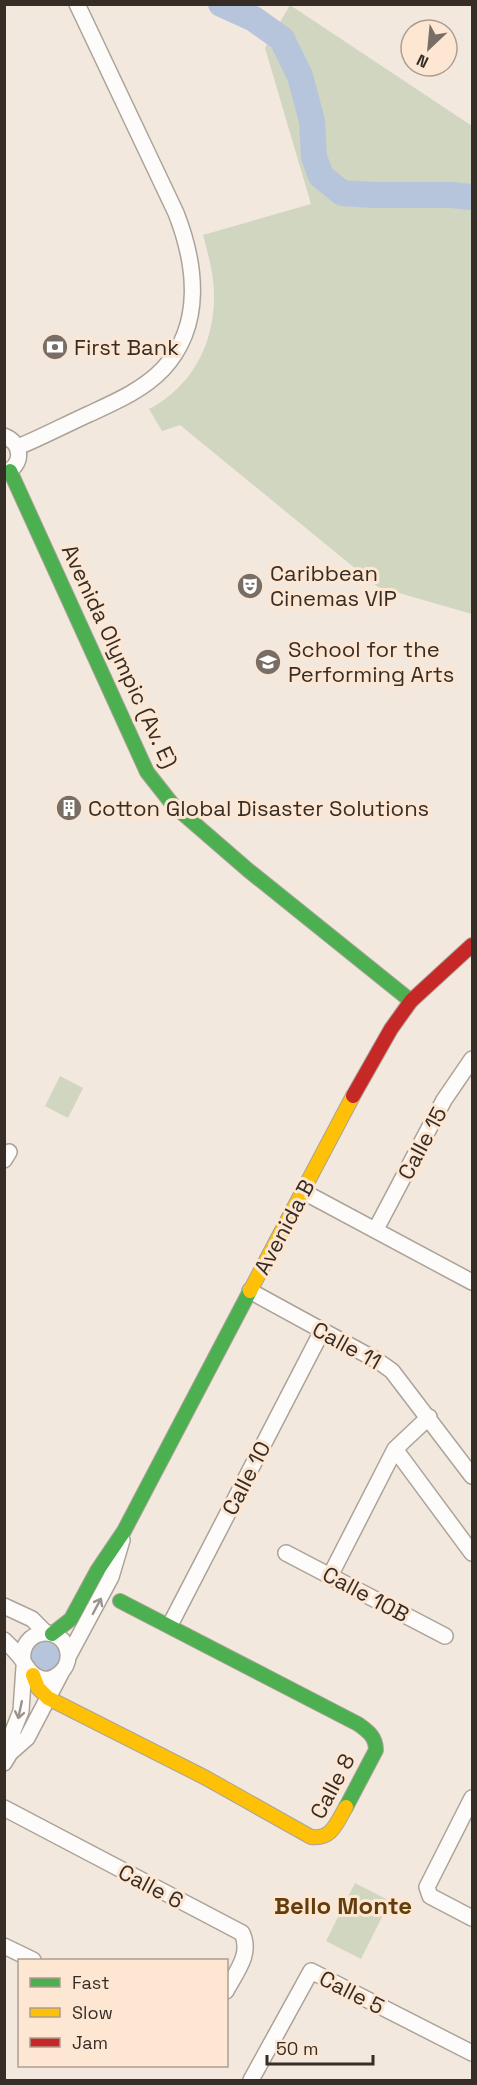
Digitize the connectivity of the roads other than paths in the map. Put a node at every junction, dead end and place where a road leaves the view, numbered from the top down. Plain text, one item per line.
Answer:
1 (68, 4) edge
2 (79, 10) edge
3 (4, 436) edge
4 (18, 447) junction
5 (7, 472) edge
6 (472, 945) edge
7 (411, 1001) junction
8 (472, 1059) edge
9 (302, 1191) junction
10 (376, 1229) junction
11 (472, 1282) edge
12 (250, 1291) junction
13 (322, 1331) junction
14 (429, 1417) junction
15 (395, 1449) junction
16 (472, 1476) edge
17 (124, 1531) junction
18 (286, 1553) dead end
19 (472, 1553) edge
20 (330, 1576) junction
21 (120, 1600) dead end
22 (4, 1606) edge
23 (170, 1625) junction
24 (49, 1634) junction
25 (445, 1636) dead end
26 (4, 1640) edge
27 (68, 1657) junction
28 (27, 1668) junction
29 (61, 1673) junction
30 (48, 1698) junction
31 (7, 1758) edge
32 (472, 1798) edge
33 (4, 1808) edge
34 (472, 1918) edge
35 (4, 1946) edge
36 (31, 1959) edge
37 (228, 1987) edge
38 (472, 2053) edge
39 (257, 2079) edge

1 - 2 street
2 - 4 street
3 - 4 street
4 - 5 street
5 - 7 street, Avenida Olympic (Av. E)
6 - 7 street, Avenida B
7 - 9 street, Avenida B
8 - 10 street, Calle 15
9 - 10 street
9 - 12 street, Avenida B
10 - 11 street
12 - 13 street, Calle 11
12 - 17 street, Avenida B
13 - 14 street, Calle 11
13 - 23 street, Calle 10
14 - 15 street
14 - 16 street, Calle 11
15 - 19 street
15 - 20 street
17 - 24 street, Avenida B
27 -> 17 street, Avenida B
18 - 20 street, Calle 10B
20 - 25 street, Calle 10B
21 - 23 street, Calle 8
22 - 24 street
23 - 30 street, Calle 8
24 - 27 street
24 - 28 street
26 - 28 street
27 - 29 street
28 - 29 street
28 - 30 street
28 -> 31 street
29 - 30 street
30 - 31 street
32 - 34 street
33 - 37 street, Calle 6
35 - 36 street
38 - 39 street, Calle 5

